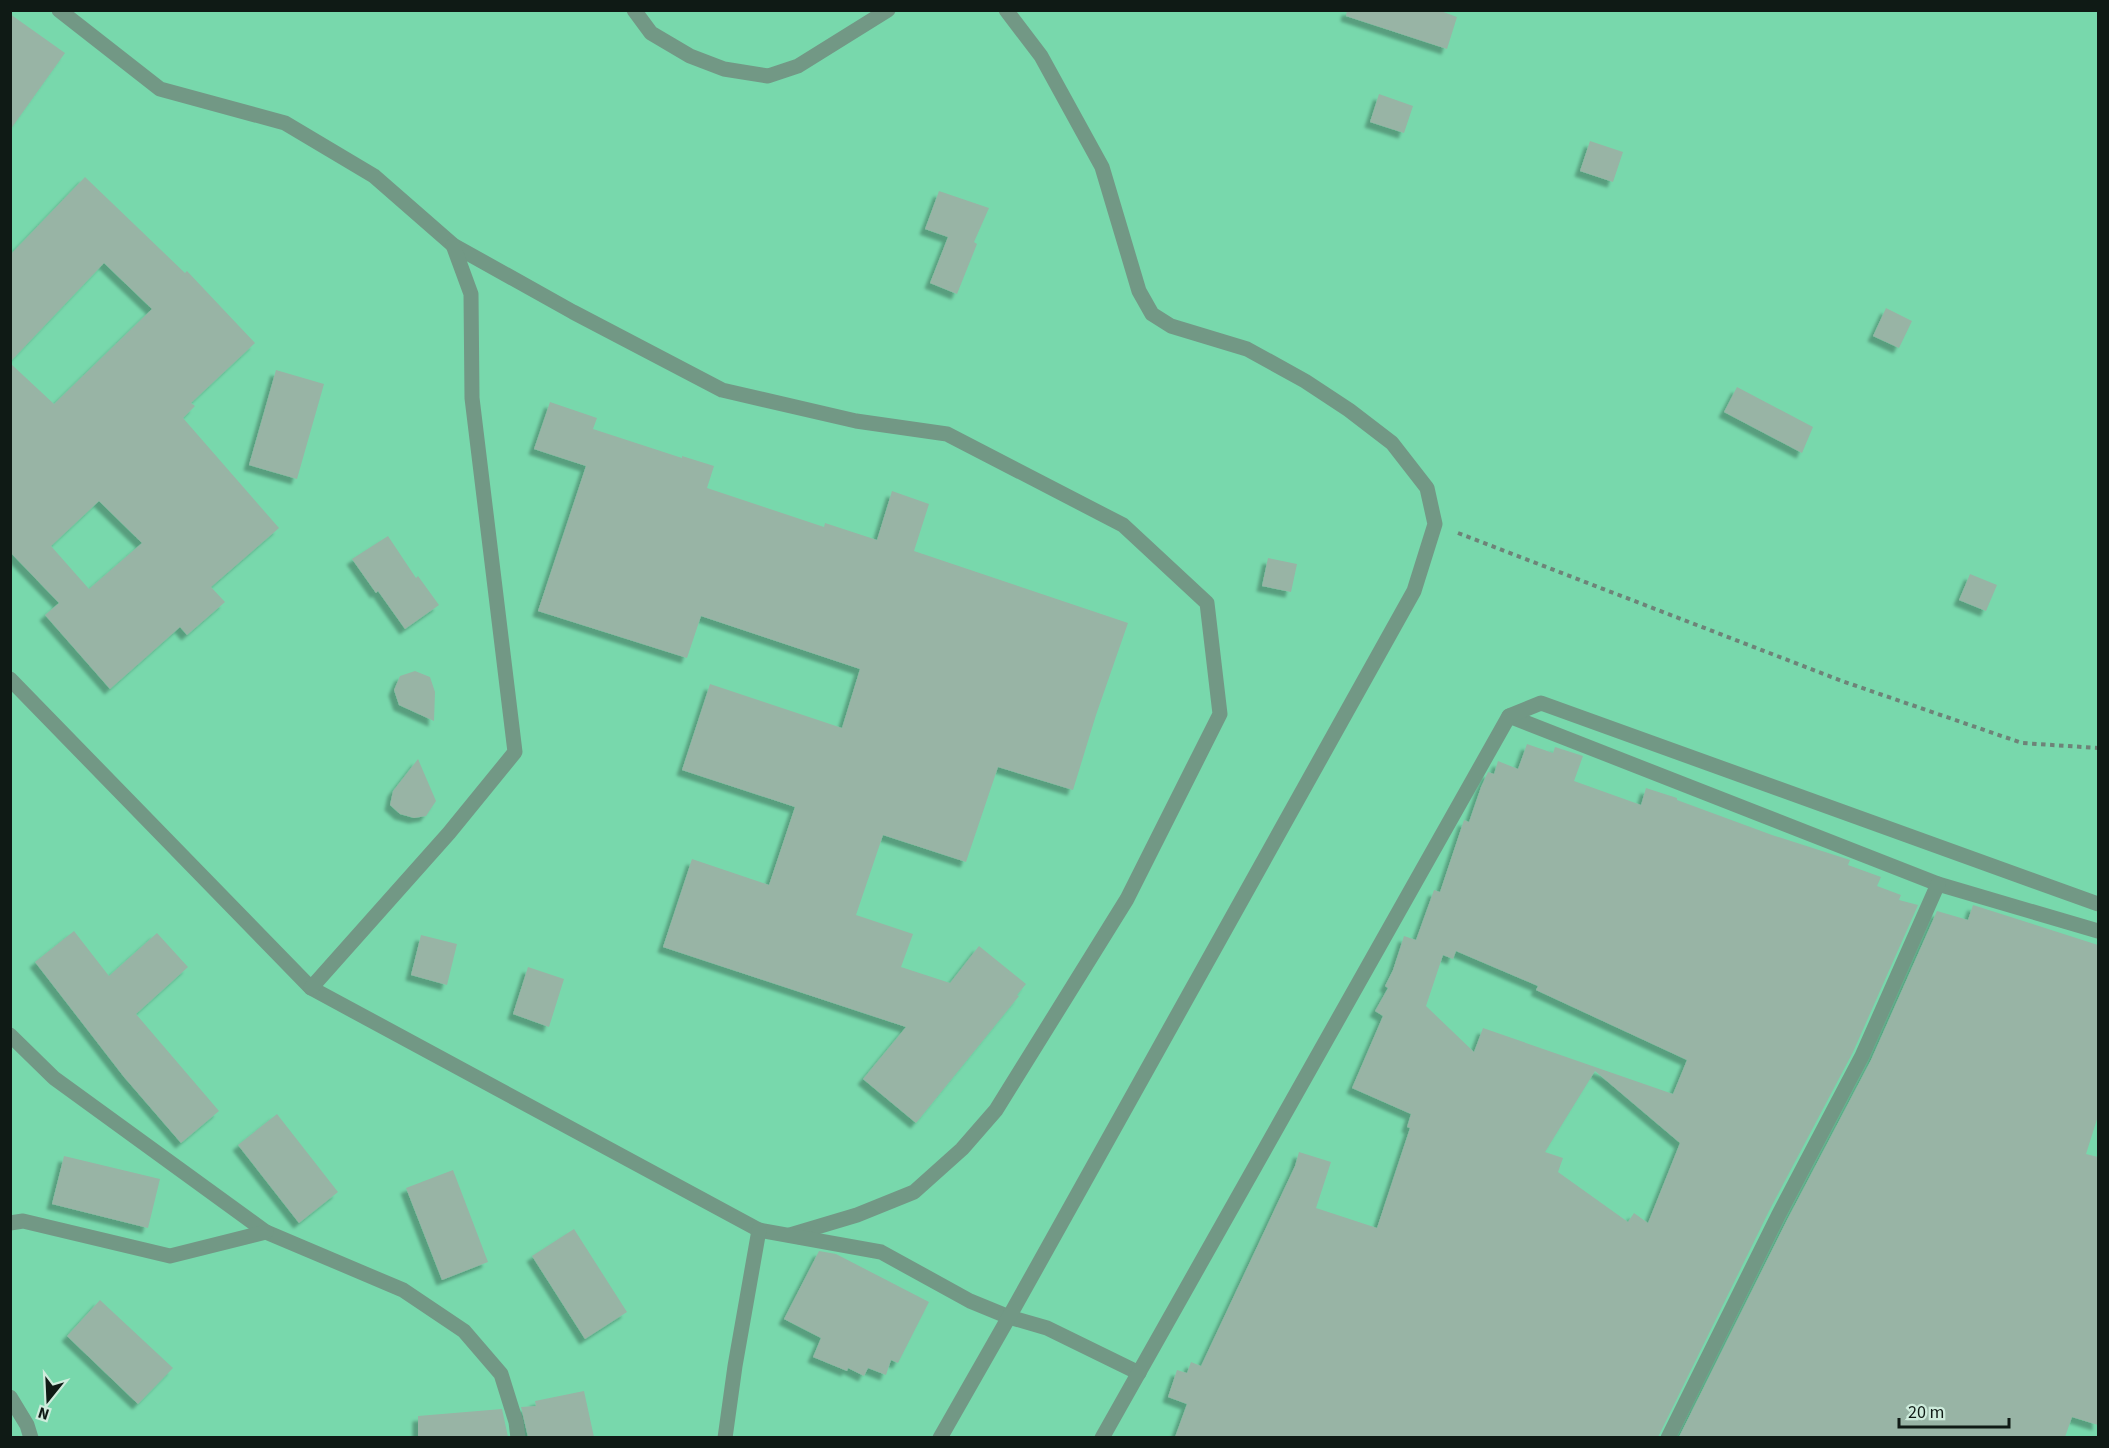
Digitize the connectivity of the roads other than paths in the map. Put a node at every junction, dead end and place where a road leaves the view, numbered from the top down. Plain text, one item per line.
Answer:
1 (59, 10) edge
2 (634, 10) edge
3 (888, 10) edge
4 (1006, 10) edge
5 (453, 245) junction
6 (10, 679) edge
7 (1509, 716) junction
8 (1938, 884) junction
9 (2098, 904) edge
10 (2098, 931) edge
11 (311, 988) junction
12 (10, 1035) edge
13 (10, 1223) edge
14 (759, 1230) junction
15 (266, 1232) junction
16 (790, 1235) junction
17 (1009, 1317) junction
18 (1139, 1373) junction
19 (10, 1397) edge
20 (31, 1437) edge
21 (518, 1437) edge
22 (725, 1437) edge
23 (940, 1437) edge
24 (1102, 1437) edge
25 (1668, 1437) edge

1 - 5 street
2 - 3 street
4 - 17 street
5 - 11 street
5 - 16 street
6 - 11 street
7 - 8 street
7 - 9 street
7 - 18 street
8 - 10 street
8 - 25 street
11 - 14 street
12 - 15 street
13 - 15 street
14 - 16 street
14 - 22 street
15 - 21 street
16 - 17 street
17 - 18 street
17 - 23 street
18 - 24 street
19 - 20 street

